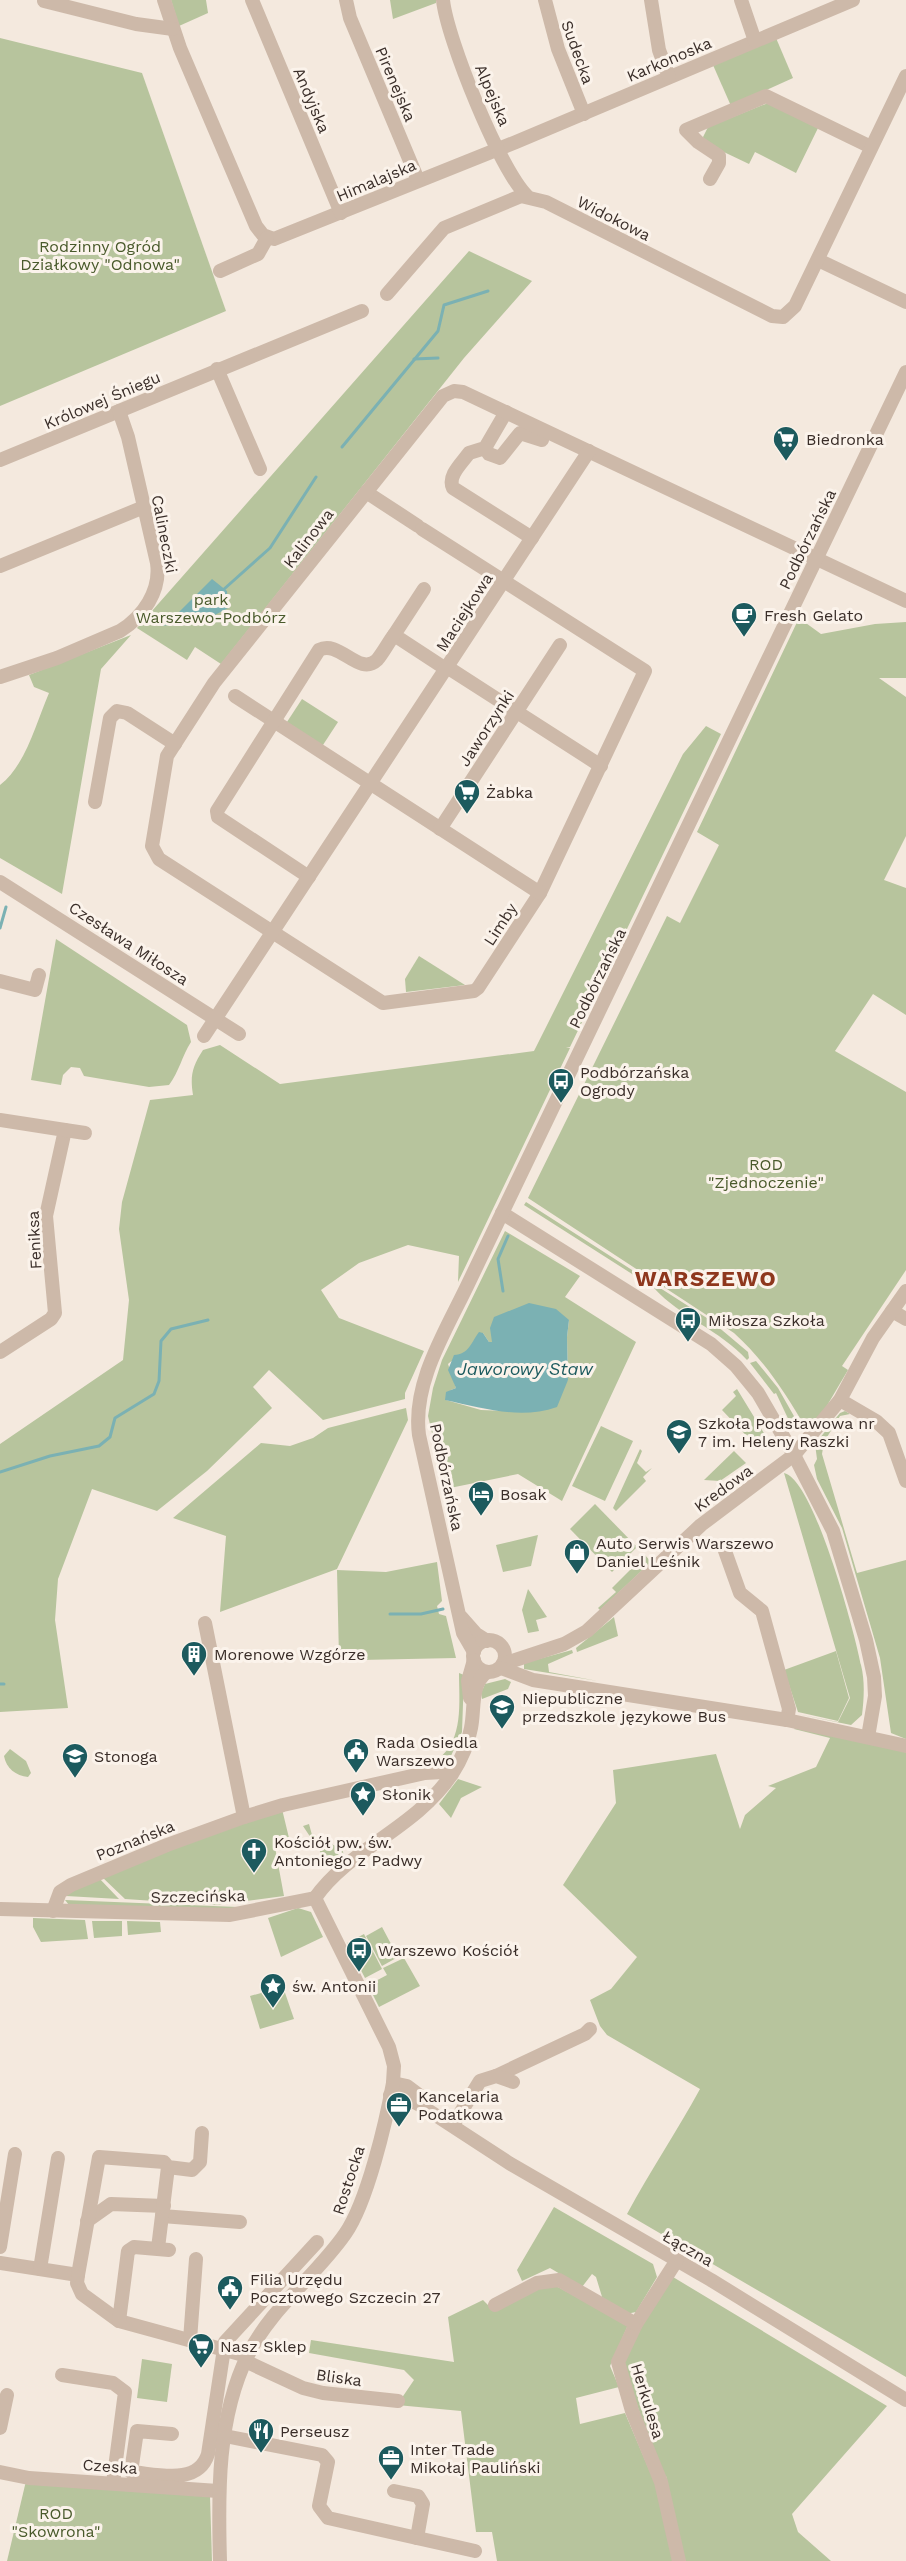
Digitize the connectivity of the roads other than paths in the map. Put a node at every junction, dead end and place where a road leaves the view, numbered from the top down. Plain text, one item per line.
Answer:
1 (164, 0) edge
2 (252, 0) edge
3 (346, 0) edge
4 (443, 0) edge
5 (545, 0) edge
6 (651, 0) edge
7 (741, 0) edge
8 (44, 1) edge
9 (847, 1) edge
10 (173, 29) junction
11 (755, 41) junction
12 (906, 76) edge
13 (669, 77) junction
14 (584, 114) junction
15 (871, 147) junction
16 (498, 149) junction
17 (710, 179) dead end
18 (418, 180) junction
19 (522, 191) junction
20 (341, 213) junction
21 (267, 238) junction
22 (818, 260) junction
23 (220, 271) dead end
24 (387, 294) dead end
25 (906, 302) edge
26 (362, 311) dead end
27 (217, 369) junction
28 (906, 372) edge
29 (119, 411) junction
30 (507, 412) junction
31 (542, 440) dead end
32 (485, 448) junction
33 (589, 451) junction
34 (0, 460) edge
35 (260, 469) dead end
36 (366, 492) junction
37 (144, 507) junction
38 (532, 538) junction
39 (816, 559) junction
40 (0, 566) edge
41 (503, 581) junction
42 (424, 589) dead end
43 (906, 601) edge
44 (394, 635) junction
45 (560, 645) dead end
46 (446, 668) junction
47 (0, 677) edge
48 (235, 696) dead end
49 (516, 712) junction
50 (274, 722) junction
51 (175, 744) junction
52 (601, 766) junction
53 (370, 784) junction
54 (95, 802) dead end
55 (440, 829) junction
56 (309, 877) junction
57 (0, 882) edge
58 (540, 893) junction
59 (272, 934) junction
60 (39, 975) dead end
61 (0, 981) edge
62 (216, 1018) junction
63 (239, 1034) dead end
64 (204, 1036) dead end
65 (0, 1120) edge
66 (65, 1130) junction
67 (85, 1133) dead end
68 (502, 1213) junction
69 (906, 1291) edge
70 (892, 1311) junction
71 (906, 1319) edge
72 (0, 1352) edge
73 (840, 1400) junction
74 (794, 1455) junction
75 (906, 1481) edge
76 (725, 1551) dead end
77 (461, 1617) junction
78 (205, 1623) dead end
79 (487, 1641) junction
80 (501, 1646) junction
81 (546, 1648) junction
82 (474, 1656) junction
83 (497, 1668) junction
84 (473, 1706) junction
85 (787, 1720) junction
86 (868, 1737) junction
87 (906, 1746) edge
88 (451, 1775) junction
89 (244, 1817) junction
90 (315, 1898) junction
91 (0, 1909) edge
92 (53, 1911) junction
93 (590, 2029) dead end
94 (496, 2076) junction
95 (513, 2082) dead end
96 (392, 2089) junction
97 (453, 2125) junction
98 (202, 2133) dead end
99 (15, 2154) dead end
100 (58, 2158) dead end
101 (168, 2167) junction
102 (163, 2211) junction
103 (87, 2221) junction
104 (240, 2222) dead end
105 (317, 2242) dead end
106 (0, 2247) edge
107 (196, 2259) dead end
108 (677, 2260) junction
109 (0, 2263) edge
110 (40, 2269) junction
111 (78, 2275) junction
112 (495, 2305) dead end
113 (119, 2321) junction
114 (636, 2324) junction
115 (190, 2340) junction
116 (223, 2349) junction
117 (246, 2359) junction
118 (62, 2375) dead end
119 (887, 2389) junction
120 (7, 2395) dead end
121 (906, 2400) edge
122 (398, 2401) dead end
123 (880, 2402) dead end
124 (0, 2428) edge
125 (172, 2434) dead end
126 (225, 2436) junction
127 (0, 2472) edge
128 (133, 2482) junction
129 (113, 2483) junction
130 (394, 2491) dead end
131 (210, 2492) junction
132 (417, 2538) junction
133 (475, 2551) dead end
134 (220, 2561) edge
135 (679, 2561) edge

1 - 10 street
2 - 20 street, Andyjska
3 - 18 street, Pirenejska
4 - 16 street, Alpejska
5 - 14 street, Sudecka
6 - 13 street
7 - 11 street
8 - 10 street
9 - 11 street, Karkonoska
10 - 21 street
11 - 13 street, Karkonoska
12 - 15 street, Widokowa
13 - 14 street, Karkonoska
14 - 16 street, Karkonoska
15 - 17 street
15 - 22 street, Widokowa
16 - 18 street, Himalajska
16 - 19 street, Alpejska
18 - 20 street, Himalajska
19 - 22 street, Widokowa
19 - 24 street
20 - 21 street, Himalajska
21 - 23 street
22 - 25 street
26 - 27 street, Królowej Śniegu
27 - 29 street, Królowej Śniegu
27 - 35 street
28 - 39 street, Podbórzańska
29 - 34 street, Królowej Śniegu
29 - 37 street, Calineczki
30 - 32 street
30 - 33 street, Kalinowa
30 - 36 street, Kalinowa
31 - 32 street
32 - 38 street
33 - 38 street, Maciejkowa
33 - 39 street
36 - 41 street
36 - 51 street, Kalinowa
37 - 40 street
37 - 47 street, Calineczki
38 - 41 street, Maciejkowa
39 - 43 street
39 - 68 street, Podbórzańska
41 - 46 street, Maciejkowa
41 - 52 street, Limby
42 - 44 street
44 - 46 street
44 - 50 street
45 - 49 street, Jaworzynki
46 - 49 street
46 - 53 street, Maciejkowa
48 - 50 street
49 - 52 street
49 - 55 street, Jaworzynki
50 - 53 street
50 - 56 street
51 - 54 street
51 - 59 street, Kalinowa
52 - 58 street, Limby
53 - 55 street
53 - 56 street, Maciejkowa
55 - 58 street
56 - 59 street, Maciejkowa
57 - 62 street, Czesława Miłosza
58 - 59 street, Limby
59 - 62 street, Maciejkowa
60 - 61 street
62 - 63 street, Czesława Miłosza
62 - 64 street, Maciejkowa
65 - 66 street
66 - 67 street
66 - 72 street, Feniksa
68 - 74 street
68 - 77 street, Podbórzańska
69 - 70 street, Kredowa
70 - 71 street
70 - 73 street, Kredowa
73 - 74 street, Kredowa
73 - 75 street
74 - 81 street, Kredowa
74 - 86 street
76 - 85 street
77 - 79 street
77 - 82 street, Podbórzańska
78 - 89 street
79 - 80 street
79 - 82 street
80 - 81 street, Kredowa
80 - 83 street
81 - 83 street, Kredowa
82 - 83 street
82 - 84 street
83 - 84 street
83 - 85 street
84 - 88 street
85 - 86 street
86 - 87 street
88 - 89 street, Poznańska
88 - 90 street
89 - 92 street, Poznańska
90 - 92 street, Szczecińska
90 - 96 street, Rostocka
91 - 92 street, Szczecińska
93 - 94 street
94 - 95 street
94 - 97 street
96 - 97 street, Łączna
96 - 117 street, Rostocka
97 - 108 street, Łączna
98 - 101 street
99 - 106 street
100 - 110 street
101 - 102 street
101 - 103 street
102 - 103 street
102 - 104 street
102 - 113 street
103 - 111 street
105 - 116 street
107 - 115 street
108 - 114 street, Herkulesa
108 - 119 street, Łączna
109 - 110 street
110 - 111 street
111 - 113 street
112 - 114 street
113 - 115 street, Bliska
114 - 135 street, Herkulesa
115 - 116 street, Bliska
116 - 117 street, Bliska
116 - 128 street
117 - 122 street, Bliska
117 - 126 street, Rostocka
118 - 129 street
119 - 121 street, Łączna
119 - 123 street
120 - 124 street
125 - 128 street
126 - 131 street, Rostocka
126 - 132 street
127 - 129 street, Czeska
128 - 129 street, Czeska
128 - 131 street, Czeska
130 - 132 street
131 - 134 street, Rostocka
132 - 133 street

